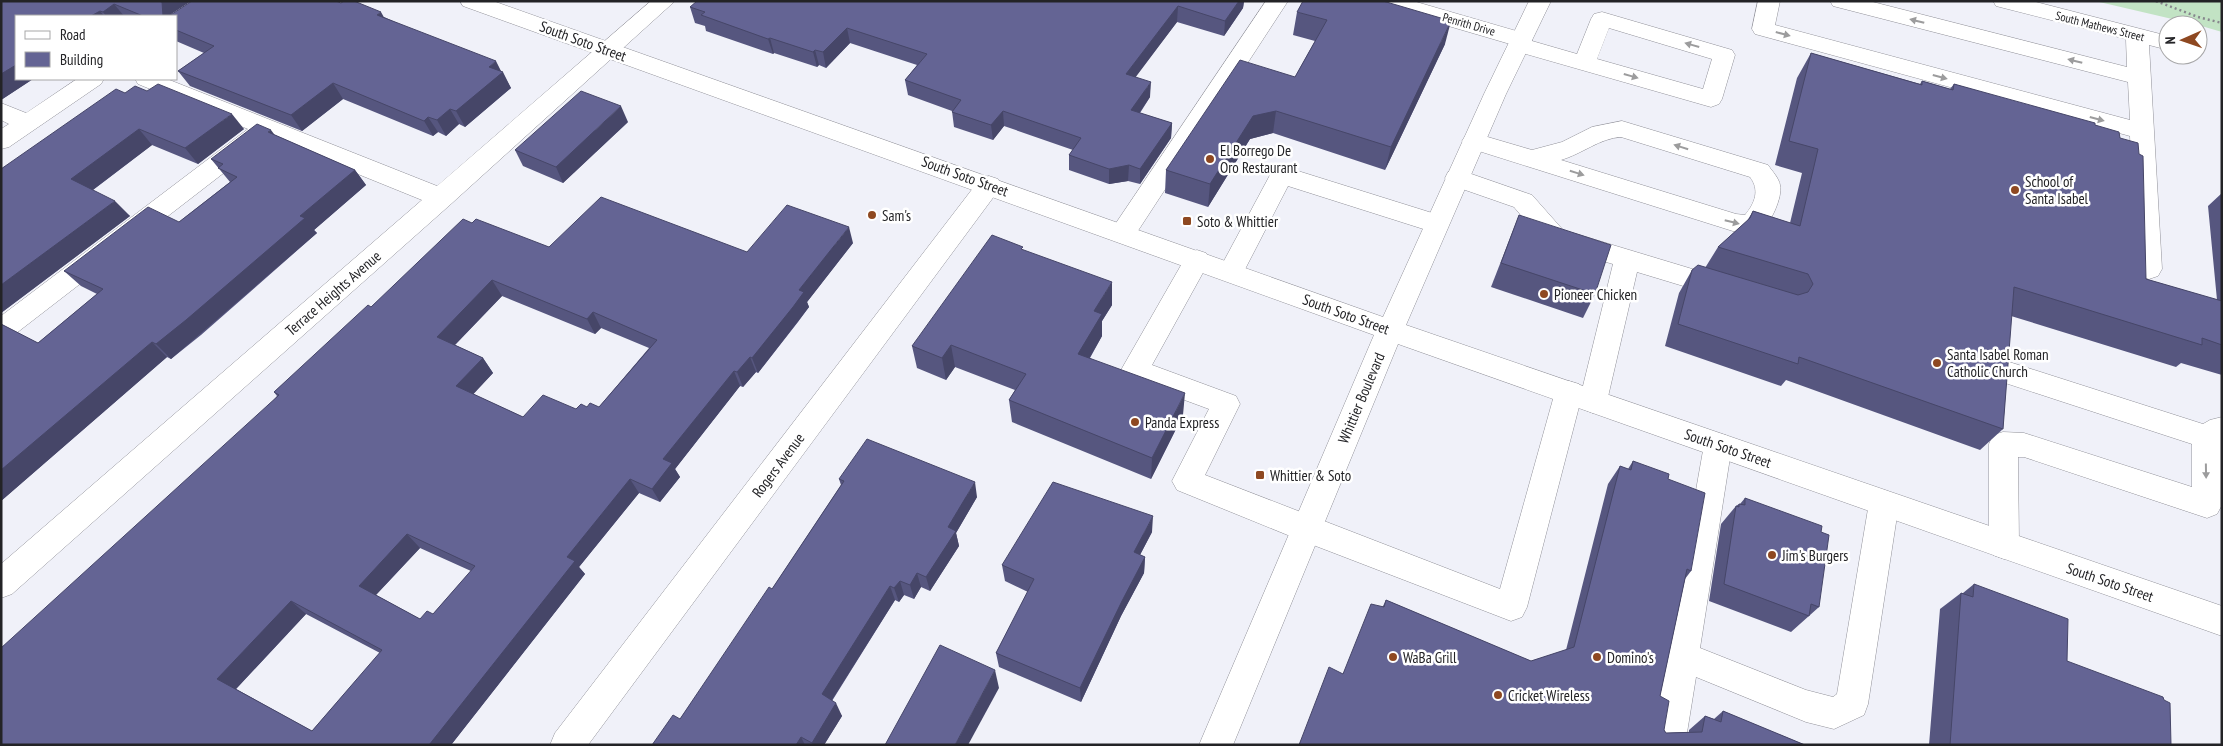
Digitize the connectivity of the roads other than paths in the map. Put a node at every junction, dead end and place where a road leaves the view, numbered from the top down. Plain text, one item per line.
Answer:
1 (471, 1) edge
2 (664, 1) edge
3 (1277, 1) edge
4 (1388, 1) edge
5 (1540, 1) edge
6 (1769, 1) edge
7 (1842, 1) edge
8 (2004, 1) edge
9 (2137, 35) junction
10 (2158, 40) edge
11 (1521, 42) junction
12 (610, 50) junction
13 (1584, 63) junction
14 (2139, 77) junction
15 (92, 80) edge
16 (149, 80) edge
17 (1, 111) edge
18 (28, 123) junction
19 (267, 127) junction
20 (2142, 131) junction
21 (1, 141) edge
22 (1474, 141) junction
23 (1531, 159) junction
24 (1457, 178) junction
25 (989, 185) junction
26 (442, 198) junction
27 (1436, 224) junction
28 (1123, 233) junction
29 (1627, 259) junction
30 (1197, 260) junction
31 (2149, 270) dead end
32 (1230, 272) junction
33 (1745, 295) edge
34 (1390, 330) junction
35 (1, 331) edge
36 (2003, 371) edge
37 (1581, 397) junction
38 (2214, 432) edge
39 (1718, 445) junction
40 (1884, 503) junction
41 (1306, 529) junction
42 (2004, 545) junction
43 (1, 584) edge
44 (2222, 621) edge
45 (1683, 657) junction
46 (567, 745) edge
47 (1216, 745) edge
48 (1668, 745) edge

1 - 12 main road, South Soto Street
2 - 12 main road, Terrace Heights Avenue
3 - 28 main road
4 - 11 main road, Penrith Drive
5 - 11 main road, Whittier Boulevard
6 -> 20 main road
14 -> 7 main road
8 - 9 main road, South Mathews Street
9 - 10 main road, South Mathews Street
9 - 14 main road
11 - 13 main road, Penrith Drive
11 - 22 main road, Whittier Boulevard
12 - 25 main road, South Soto Street
12 - 26 main road, Terrace Heights Avenue
13 -> 13 main road, Penrith Drive
14 - 20 main road
15 - 18 main road
16 - 19 main road
17 - 18 main road
18 - 21 main road
19 - 26 main road
19 - 35 main road
20 - 31 main road
22 - 23 main road
22 - 24 main road, Whittier Boulevard
23 -> 23 main road
24 - 27 main road, Whittier Boulevard
24 - 29 main road
25 - 28 main road, South Soto Street
25 - 46 main road, Rogers Avenue
26 - 43 main road, Terrace Heights Avenue
27 - 32 main road
27 - 34 main road, Whittier Boulevard
28 - 30 main road, South Soto Street
29 - 33 main road
29 - 37 main road
30 - 32 main road, South Soto Street
30 - 41 main road
32 - 34 main road, South Soto Street
34 - 37 main road, South Soto Street
34 - 41 main road, Whittier Boulevard
36 - 38 main road
37 - 39 main road, South Soto Street
37 - 41 main road
38 -> 42 main road
39 - 40 main road, South Soto Street
39 - 45 main road
40 - 42 main road, South Soto Street
40 - 45 main road
41 - 47 main road, Whittier Boulevard
42 - 44 main road, South Soto Street
45 - 48 main road

